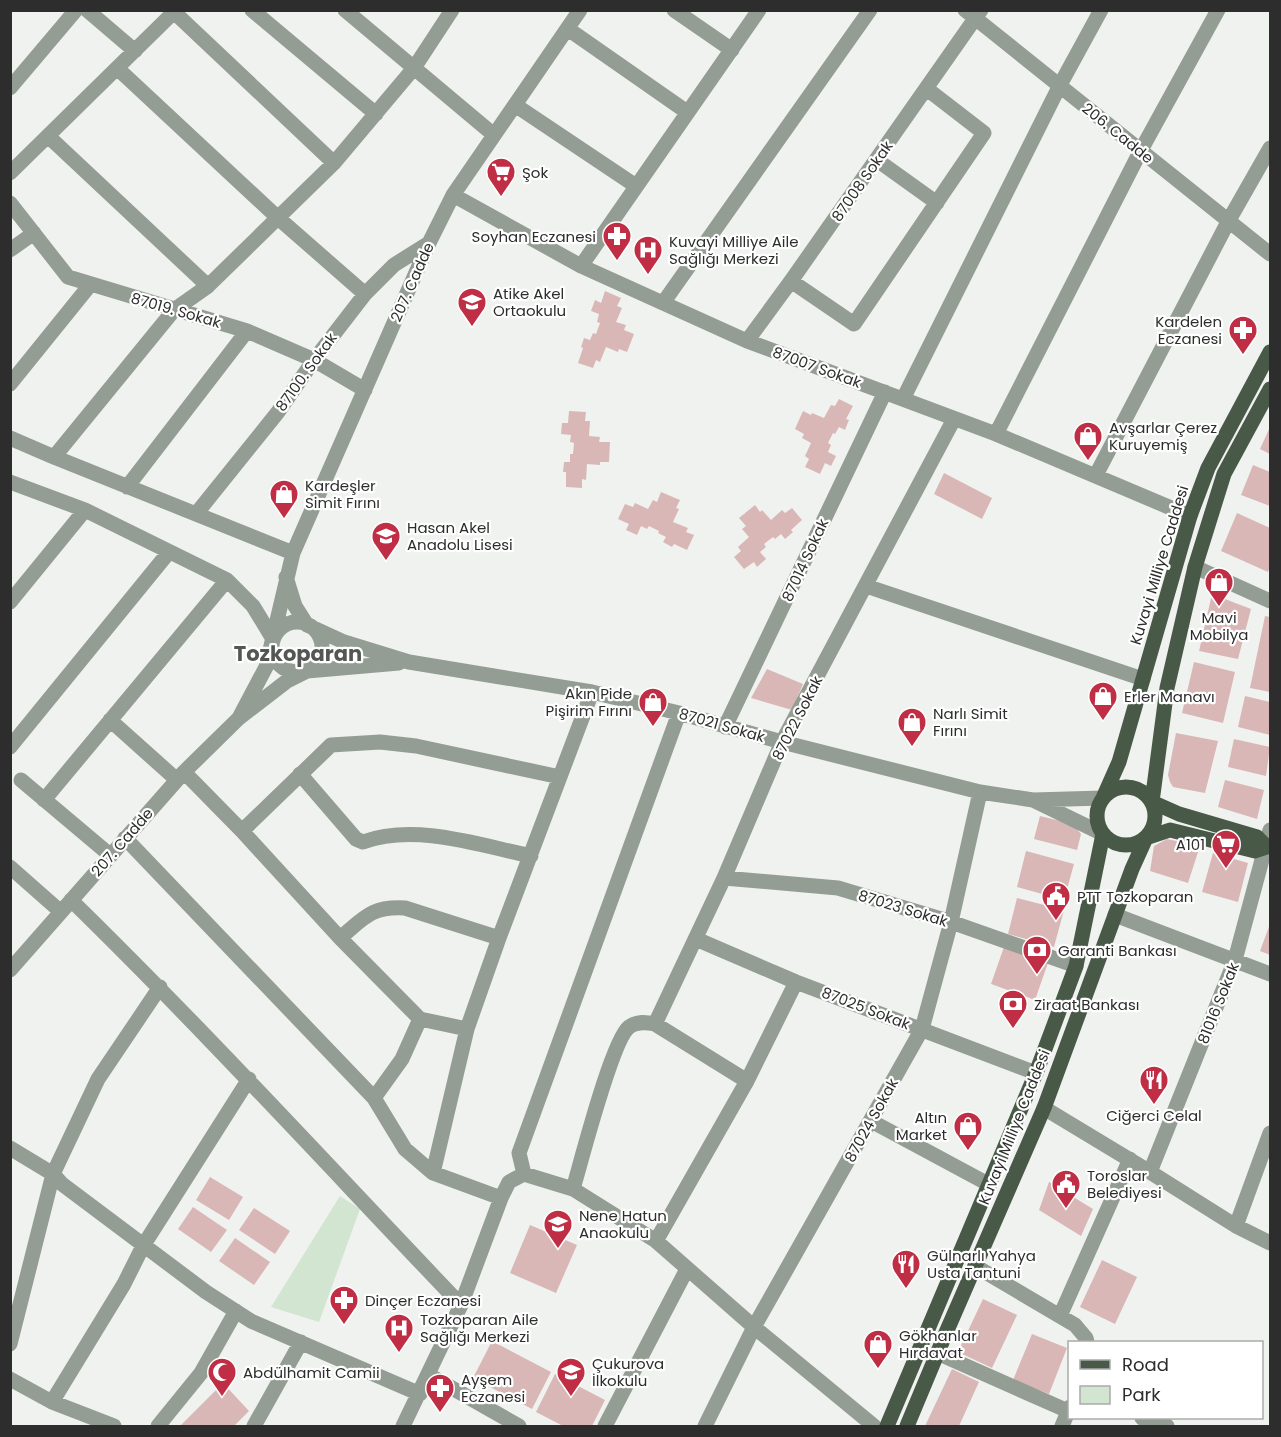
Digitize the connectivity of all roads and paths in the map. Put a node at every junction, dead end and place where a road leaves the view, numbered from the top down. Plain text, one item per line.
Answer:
1 (76, 10) edge
2 (87, 10) edge
3 (252, 10) edge
4 (345, 10) edge
5 (452, 10) edge
6 (580, 10) edge
7 (674, 10) edge
8 (759, 10) edge
9 (870, 10) edge
10 (1101, 10) edge
11 (1218, 10) edge
12 (175, 11) edge
13 (974, 13) edge
14 (568, 29) junction
15 (732, 50) junction
16 (135, 51) junction
17 (117, 68) junction
18 (414, 68) junction
19 (1060, 85) junction
20 (10, 88) edge
21 (927, 89) junction
22 (515, 105) junction
23 (687, 112) junction
24 (376, 114) junction
25 (494, 135) junction
26 (48, 136) junction
27 (1270, 148) edge
28 (1140, 152) junction
29 (877, 160) junction
30 (334, 163) junction
31 (10, 173) edge
32 (636, 186) junction
33 (453, 195) junction
34 (937, 202) junction
35 (10, 203) edge
36 (277, 217) junction
37 (1229, 220) junction
38 (34, 233) junction
39 (429, 243) junction
40 (10, 250) edge
41 (1270, 254) edge
42 (581, 266) junction
43 (791, 281) junction
44 (90, 285) junction
45 (208, 286) junction
46 (365, 294) junction
47 (663, 303) junction
48 (174, 310) junction
49 (248, 331) junction
50 (747, 341) junction
51 (1270, 352) edge
52 (314, 360) junction
53 (10, 384) edge
54 (1270, 389) edge
55 (365, 390) junction
56 (885, 392) junction
57 (903, 399) junction
58 (954, 419) junction
59 (996, 434) junction
60 (10, 438) edge
61 (54, 458) junction
62 (1096, 475) junction
63 (10, 482) edge
64 (127, 487) junction
65 (85, 510) junction
66 (196, 514) junction
67 (1191, 516) junction
68 (169, 552) junction
69 (293, 553) junction
70 (1196, 567) junction
71 (286, 577) junction
72 (227, 580) junction
73 (866, 586) junction
74 (1270, 601) edge
75 (10, 602) edge
76 (307, 624) junction
77 (273, 639) junction
78 (409, 662) junction
79 (307, 671) junction
80 (1143, 679) junction
81 (592, 692) junction
82 (678, 713) junction
83 (239, 718) junction
84 (110, 720) junction
85 (725, 728) junction
86 (12, 741) edge
87 (782, 742) junction
88 (300, 774) junction
89 (180, 776) junction
90 (560, 777) junction
91 (21, 780) dead end
92 (980, 792) junction
93 (1103, 798) junction
94 (44, 800) junction
95 (1033, 800) junction
96 (1152, 802) junction
97 (1270, 830) edge
98 (242, 831) junction
99 (1103, 834) junction
100 (125, 838) junction
101 (1146, 838) junction
102 (1269, 848) edge
103 (110, 855) junction
104 (531, 856) junction
105 (10, 867) edge
106 (724, 878) junction
107 (66, 906) junction
108 (1115, 915) junction
109 (951, 922) junction
110 (340, 938) junction
111 (499, 938) junction
112 (696, 939) junction
113 (1235, 960) junction
114 (1076, 966) junction
115 (11, 968) edge
116 (1270, 974) edge
117 (796, 982) junction
118 (160, 987) junction
119 (420, 1019) junction
120 (655, 1024) junction
121 (467, 1029) junction
122 (922, 1029) junction
123 (1036, 1073) junction
124 (249, 1079) junction
125 (747, 1081) junction
126 (374, 1098) junction
127 (1044, 1108) junction
128 (871, 1121) junction
129 (1270, 1133) edge
130 (10, 1148) edge
131 (1130, 1159) junction
132 (1150, 1172) junction
133 (433, 1173) junction
134 (54, 1174) junction
135 (524, 1174) junction
136 (990, 1185) junction
137 (573, 1189) junction
138 (501, 1198) junction
139 (1236, 1226) junction
140 (656, 1241) junction
141 (1270, 1243) edge
142 (143, 1246) junction
143 (975, 1266) junction
144 (687, 1269) junction
145 (461, 1305) junction
146 (236, 1311) junction
147 (1060, 1316) junction
148 (754, 1327) junction
149 (1087, 1341) edge
150 (301, 1342) junction
151 (10, 1344) edge
152 (937, 1353) junction
153 (429, 1375) junction
154 (10, 1379) edge
155 (420, 1394) junction
156 (52, 1402) junction
157 (1068, 1409) edge
158 (1068, 1411) edge
159 (1145, 1419) edge
160 (114, 1426) edge
161 (158, 1426) edge
162 (254, 1426) edge
163 (403, 1426) edge
164 (519, 1426) edge
165 (605, 1426) edge
166 (705, 1426) edge
167 (874, 1426) edge
168 (887, 1426) edge
169 (907, 1426) edge
170 (1062, 1426) edge
171 (1167, 1426) edge

1 - 20 street
2 - 16 street
3 - 24 street
4 - 18 street
5 - 18 street
6 - 14 street, 207. Cadde
7 - 15 street
8 - 15 street
9 - 47 street
10 - 19 street
11 - 28 street
12 - 16 street
12 - 30 street
13 - 19 street, 206. Cadde
13 - 21 street, 87008 Sokak
14 - 22 street, 207. Cadde
14 - 23 street
15 - 23 street
16 - 17 street
17 - 26 street
17 - 36 street
18 - 24 street
18 - 25 street
19 - 28 street, 206. Cadde
19 - 57 street
21 - 29 street, 87008 Sokak
21 - 34 street
22 - 25 street, 207. Cadde
22 - 32 street
23 - 32 street
24 - 30 street
25 - 33 street, 207. Cadde
26 - 31 street
26 - 45 street
27 - 37 street
28 - 37 street, 206. Cadde
28 - 59 street
29 - 34 street
29 - 43 street, 87008 Sokak
30 - 36 street
32 - 42 street
33 - 39 street, 207. Cadde
33 - 42 street, 87007 Sokak
34 - 43 street
35 - 38 street, 87019. Sokak
36 - 45 street
36 - 46 street
37 - 41 street, 206. Cadde
37 - 62 street
38 - 40 street
38 - 44 street, 87019. Sokak
39 - 46 street, 87100. Sokak
39 - 55 street, 207. Cadde
42 - 47 street, 87007 Sokak
43 - 50 street, 87008 Sokak
44 - 48 street, 87019. Sokak
44 - 53 street
45 - 48 street
46 - 52 street, 87100. Sokak
47 - 50 street, 87007 Sokak
48 - 49 street, 87019. Sokak
48 - 61 street
49 - 52 street, 87019. Sokak
49 - 64 street
50 - 56 street, 87007 Sokak
51 - 67 main road, Kuvayi Milliye Caddesi
52 - 55 street, 87019. Sokak
52 - 66 street, 87100. Sokak
54 - 70 main road
55 - 69 street, 207. Cadde
56 - 57 street, 87007 Sokak
56 - 85 street, 87014 Sokak
57 - 58 street, 87007 Sokak
58 - 59 street, 87007 Sokak
58 - 73 street, 87022 Sokak
59 - 62 street, 87007 Sokak
60 - 61 street
61 - 64 street
62 - 67 street, 87007 Sokak
63 - 65 street
64 - 66 street
65 - 68 street
65 - 75 street
66 - 69 street
67 - 80 main road, Kuvayi Milliye Caddesi
68 - 72 street
68 - 86 street
69 - 71 street, 207. Cadde
70 - 74 street
70 - 96 main road
71 - 76 street
71 - 77 street, 207. Cadde
72 - 77 street
72 - 84 street
73 - 80 street
73 - 87 street, 87022 Sokak
76 - 77 street
76 - 78 street
76 - 79 street
77 - 79 street
77 - 83 street, 207. Cadde
78 - 79 street
78 - 81 street, 87021 Sokak
79 - 83 street
80 - 93 main road, Kuvayi Milliye Caddesi
81 - 82 street, 87021 Sokak
81 - 90 street
82 - 85 street, 87021 Sokak
82 - 135 street
83 - 89 street, 207. Cadde
84 - 89 street
84 - 94 street
85 - 87 street, 87021 Sokak
87 - 92 street, 87021 Sokak
87 - 106 street, 87022 Sokak
88 - 90 street
88 - 98 street
88 - 104 street
89 - 98 street
89 - 100 street, 207. Cadde
90 - 104 street
91 - 94 street
92 - 95 street, 87021 Sokak
92 - 109 street, 87024 Sokak
93 - 95 street, 87021 Sokak
93 - 96 main road
93 - 99 main road
94 - 103 street
95 - 99 street, 87021 Sokak
96 - 101 main road
96 - 102 main road
97 - 102 street, 81016 Sokak
98 - 110 street
99 - 101 main road
99 - 114 main road, Kuvayi Milliye Caddesi
100 - 103 street, 207. Cadde
100 - 126 street
101 - 102 main road
101 - 108 main road, Kuvayi Milliye Caddesi
102 - 113 street, 81016 Sokak
103 - 107 street, 207. Cadde
104 - 111 street
105 - 107 street
106 - 109 street, 87023 Sokak
106 - 112 street, 87022 Sokak
107 - 115 street, 207. Cadde
107 - 118 street
108 - 113 street
108 - 127 main road, Kuvayi Milliye Caddesi
109 - 114 street, 87023 Sokak
109 - 122 street, 87024 Sokak
110 - 111 street
110 - 119 street
111 - 121 street
112 - 117 street, 87025 Sokak
112 - 120 street, 87022 Sokak
113 - 116 street
113 - 132 street, 81016 Sokak
114 - 123 main road, Kuvayi Milliye Caddesi
117 - 122 street, 87025 Sokak
117 - 125 street
118 - 124 street
118 - 134 street
119 - 121 street
119 - 126 street
120 - 125 street
120 - 137 street
121 - 133 street
122 - 123 street, 87025 Sokak
122 - 128 street, 87024 Sokak
123 - 136 main road, Kuvayi Milliye Caddesi
124 - 142 street
124 - 145 street
125 - 140 street
126 - 133 street
127 - 131 street
127 - 143 main road, Kuvayi Milliye Caddesi
128 - 136 street
128 - 148 street, 87024 Sokak
129 - 139 street
130 - 134 street
131 - 132 street
131 - 147 street
132 - 139 street
133 - 138 street
134 - 142 street
134 - 151 street
135 - 137 street
135 - 138 street
136 - 168 main road, Kuvayi Milliye Caddesi
137 - 140 street
138 - 145 street
139 - 141 street
140 - 144 street
142 - 146 street
142 - 156 street
143 - 147 street
143 - 152 main road, Kuvayi Milliye Caddesi
144 - 148 street
144 - 165 street
145 - 153 street
146 - 150 street
146 - 161 street
147 - 149 street
148 - 166 street, 87024 Sokak
148 - 167 street
150 - 155 street
150 - 162 street
152 - 157 street
152 - 169 main road, Kuvayi Milliye Caddesi
153 - 155 street
153 - 164 street
154 - 156 street
155 - 163 street
156 - 160 street
158 - 170 street
159 - 171 street

